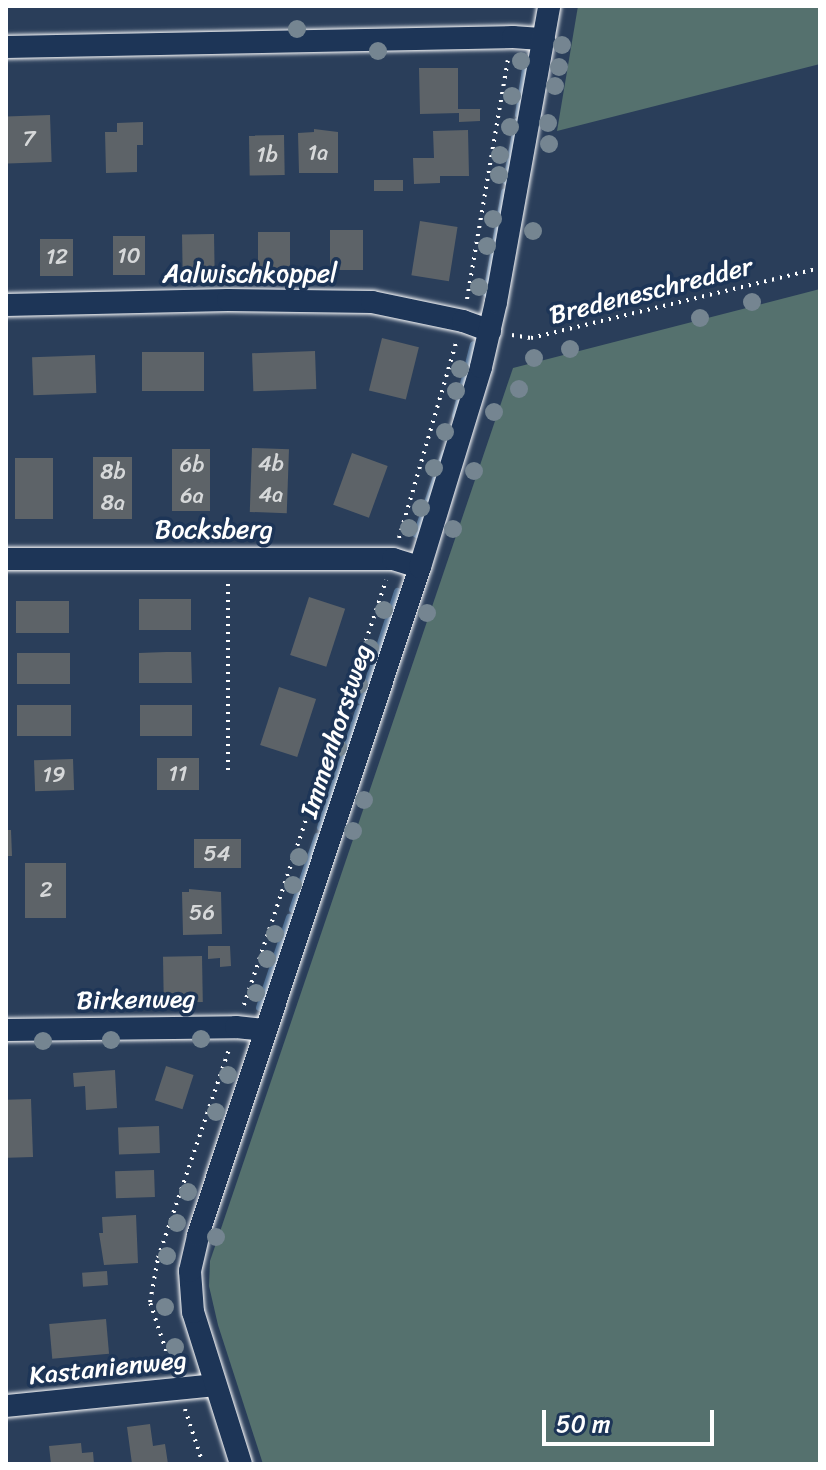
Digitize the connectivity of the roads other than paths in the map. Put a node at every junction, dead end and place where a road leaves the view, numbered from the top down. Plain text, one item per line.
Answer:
1 (549, 6) edge
2 (544, 39) junction
3 (6, 47) edge
4 (6, 305) edge
5 (490, 331) junction
6 (6, 559) edge
7 (420, 567) junction
8 (6, 1030) edge
9 (266, 1030) junction
10 (215, 1385) junction
11 (6, 1406) edge
12 (241, 1464) edge

1 - 2 street, Immenhorstweg
2 - 3 street
2 - 5 street, Immenhorstweg
4 - 5 street, Aalwischkoppel
5 - 7 street, Immenhorstweg
6 - 7 street, Bocksberg
7 - 9 street, Immenhorstweg
8 - 9 street, Birkenweg
9 - 10 street, Immenhorstweg
10 - 11 street, Kastanienweg
10 - 12 street, Immenhorstweg

